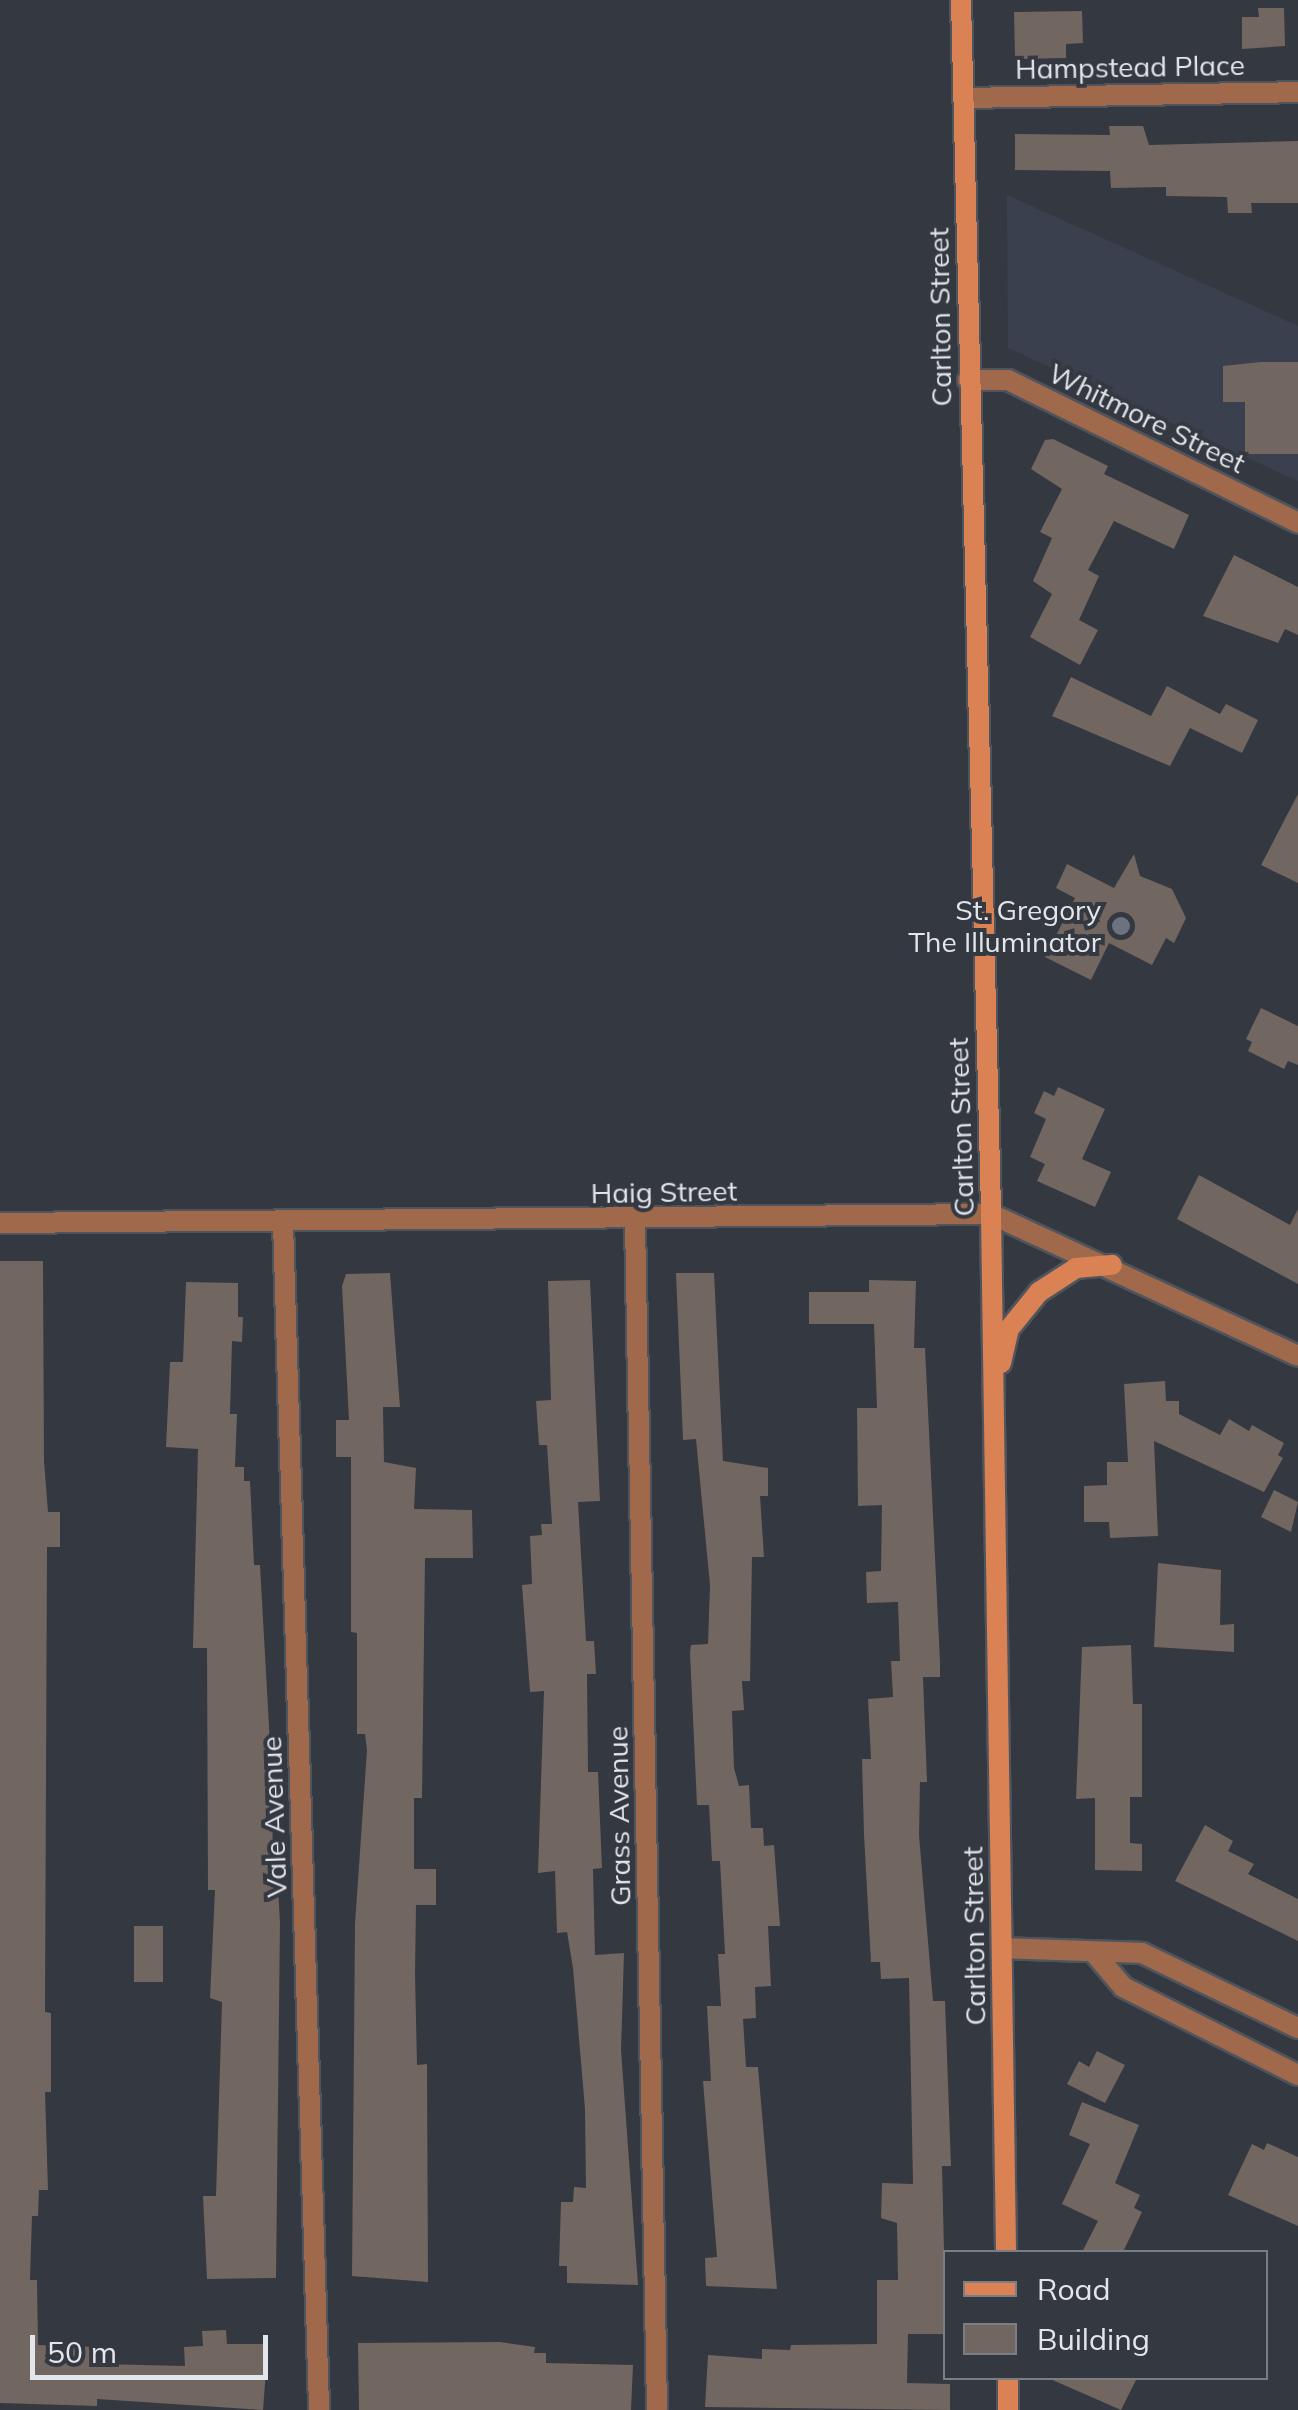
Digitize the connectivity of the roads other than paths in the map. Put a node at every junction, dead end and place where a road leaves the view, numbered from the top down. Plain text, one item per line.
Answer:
1 (961, 0) edge
2 (1298, 92) edge
3 (963, 98) junction
4 (968, 380) junction
5 (1298, 523) edge
6 (991, 1214) junction
7 (635, 1221) junction
8 (284, 1222) junction
9 (0, 1223) edge
10 (1112, 1264) junction
11 (1298, 1356) edge
12 (993, 1400) junction
13 (1002, 1948) junction
14 (1096, 1955) junction
15 (1298, 2028) edge
16 (1298, 2075) edge
17 (1006, 2250) edge
18 (1008, 2380) edge
19 (318, 2410) edge
20 (657, 2410) edge
21 (1008, 2410) edge

1 - 3 main road, Carlton Street
2 - 3 street, Hampstead Place
3 - 4 main road, Carlton Street
4 - 5 street, Whitmore Street
4 - 6 main road, Carlton Street
6 - 7 street, Haig Street
6 - 10 street, Haig Street
6 - 12 main road, Carlton Street
7 - 8 street, Haig Street
7 - 20 street, Grass Avenue
8 - 9 street, Haig Street
8 - 19 street, Vale Avenue
10 - 11 street, Haig Street
10 - 12 main road
12 - 13 main road, Carlton Street
13 - 14 street
13 - 17 main road, Carlton Street
14 - 15 street
14 - 16 street
18 - 21 main road

